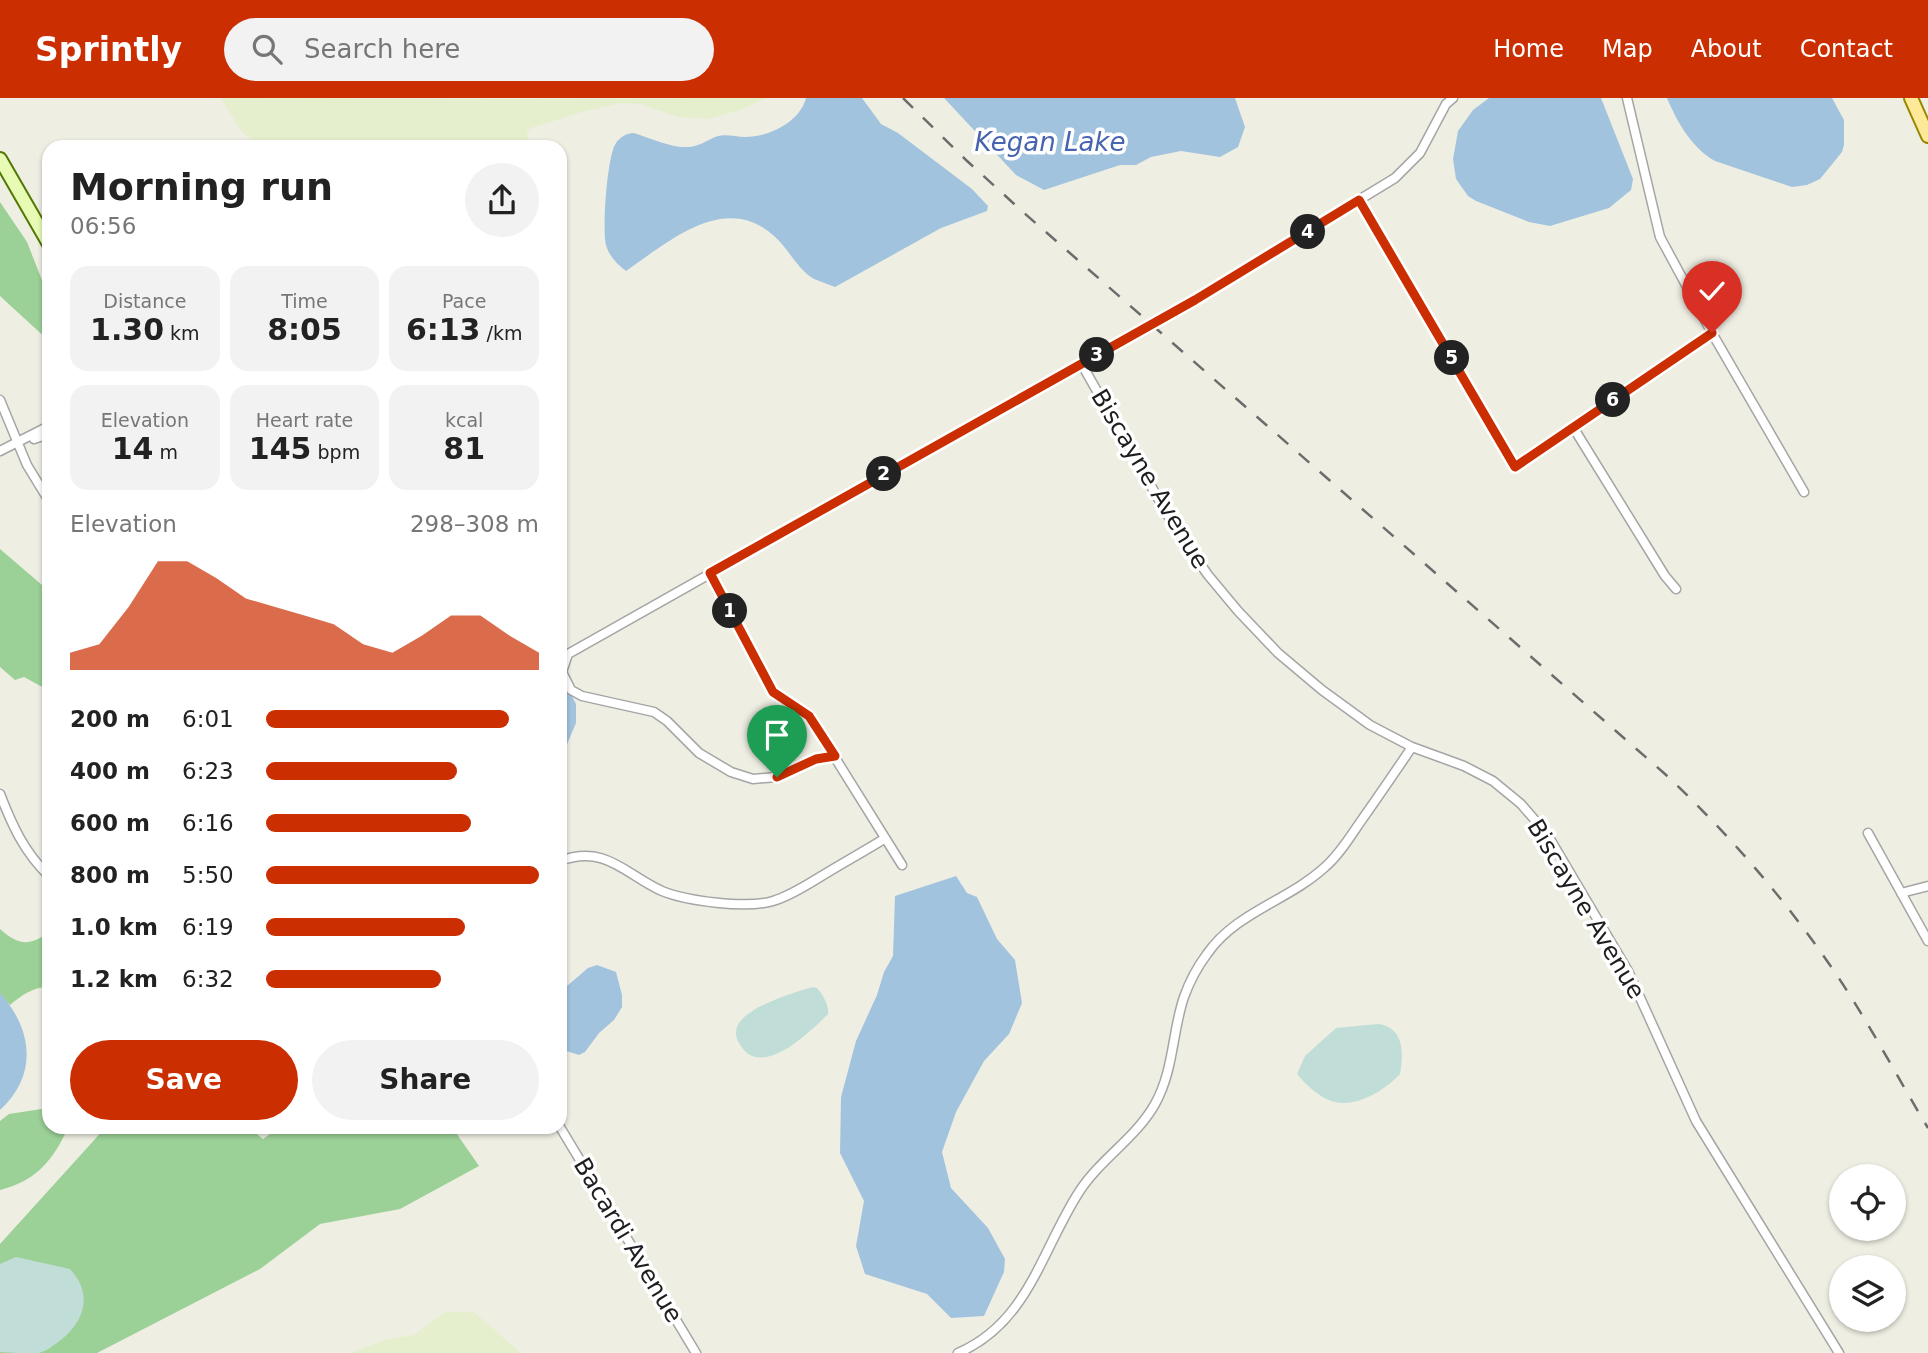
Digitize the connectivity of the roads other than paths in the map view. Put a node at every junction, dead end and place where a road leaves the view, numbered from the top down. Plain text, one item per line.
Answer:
1 (1453, 98) edge
2 (1627, 98) edge
3 (1911, 98) edge
4 (1928, 136) edge
5 (0, 159) edge
6 (1359, 200) junction
7 (42, 232) edge
8 (1712, 333) junction
9 (1081, 363) junction
10 (0, 400) edge
11 (1573, 426) junction
12 (42, 430) edge
13 (42, 436) edge
14 (18, 444) junction
15 (0, 451) edge
16 (42, 490) edge
17 (1804, 492) dead end
18 (710, 573) junction
19 (1676, 589) dead end
20 (567, 657) edge
21 (567, 682) edge
22 (1412, 747) junction
23 (835, 756) junction
24 (0, 794) edge
25 (1868, 833) dead end
26 (884, 839) junction
27 (567, 859) edge
28 (902, 865) dead end
29 (42, 869) edge
30 (1928, 886) edge
31 (1901, 893) junction
32 (1928, 941) edge
33 (565, 1134) edge
34 (696, 1353) edge
35 (958, 1353) edge
36 (1839, 1353) edge

1 - 6 street
2 - 8 street
3 - 4 main road
5 - 7 street
6 - 9 street
6 - 11 street
8 - 11 street
8 - 17 street
9 - 18 street
9 - 22 street, Biscayne Avenue
10 - 14 street
11 - 19 street
12 - 14 street
13 - 14 street
14 - 15 street
14 - 16 street
18 - 20 street
18 - 23 street
21 - 23 street
22 - 35 street
22 - 36 street, Biscayne Avenue
23 - 26 street
24 - 29 street
25 - 31 street
26 - 27 street
26 - 28 street
30 - 31 street
31 - 32 street
33 - 34 street, Bacardi Avenue

